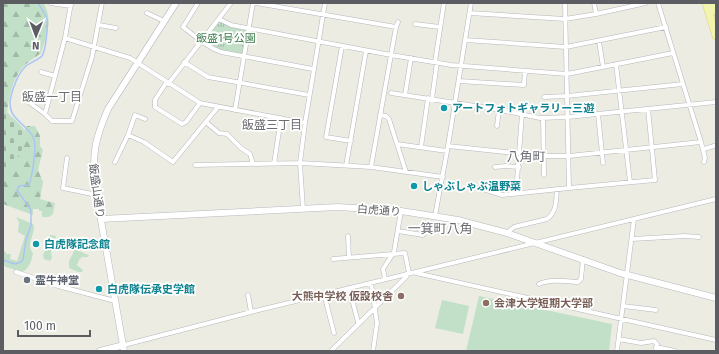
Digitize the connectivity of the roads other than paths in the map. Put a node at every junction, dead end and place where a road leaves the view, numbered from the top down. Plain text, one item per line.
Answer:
1 (50, 3) edge
2 (102, 3) edge
3 (176, 3) edge
4 (198, 3) edge
5 (231, 3) edge
6 (255, 3) edge
7 (325, 3) edge
8 (443, 3) edge
9 (471, 3) edge
10 (565, 3) edge
11 (594, 3) edge
12 (646, 3) edge
13 (658, 3) edge
14 (706, 3) edge
15 (713, 3) edge
16 (71, 5) edge
17 (626, 5) edge
18 (716, 12) edge
19 (147, 13) dead end
20 (470, 13) junction
21 (596, 14) junction
22 (323, 15) junction
23 (219, 19) junction
24 (566, 19) junction
25 (164, 21) junction
26 (398, 22) dead end
27 (415, 24) dead end
28 (99, 25) junction
29 (396, 27) junction
30 (440, 27) junction
31 (666, 27) junction
32 (116, 28) dead end
33 (249, 29) junction
34 (716, 36) edge
35 (65, 38) junction
36 (465, 40) junction
37 (201, 41) junction
38 (598, 41) junction
39 (318, 42) junction
40 (342, 46) junction
41 (566, 47) junction
42 (94, 48) junction
43 (366, 50) junction
44 (673, 53) junction
45 (391, 55) junction
46 (244, 56) junction
47 (411, 58) junction
48 (137, 62) junction
49 (184, 62) junction
50 (436, 62) junction
51 (616, 64) junction
52 (461, 66) junction
53 (603, 67) junction
54 (313, 69) junction
55 (525, 70) junction
56 (41, 72) dead end
57 (567, 74) junction
58 (55, 76) junction
59 (459, 81) junction
60 (167, 83) junction
61 (239, 83) junction
62 (683, 84) junction
63 (620, 91) junction
64 (391, 93) dead end
65 (405, 95) junction
66 (309, 96) junction
67 (567, 96) junction
68 (544, 97) dead end
69 (430, 99) junction
70 (716, 102) edge
71 (30, 103) dead end
72 (456, 103) junction
73 (200, 104) junction
74 (689, 105) junction
75 (218, 107) junction
76 (648, 109) junction
77 (235, 110) junction
78 (499, 110) junction
79 (623, 111) junction
80 (45, 114) junction
81 (522, 114) junction
82 (598, 114) junction
83 (380, 115) junction
84 (568, 117) junction
85 (281, 118) junction
86 (544, 118) junction
87 (145, 119) dead end
88 (207, 123) junction
89 (305, 123) junction
90 (497, 126) dead end
91 (128, 135) junction
92 (351, 141) junction
93 (701, 142) junction
94 (397, 144) junction
95 (714, 146) dead end
96 (421, 147) junction
97 (652, 147) junction
98 (448, 149) junction
99 (627, 149) junction
100 (704, 149) junction
101 (602, 152) junction
102 (520, 153) junction
103 (544, 156) junction
104 (569, 156) junction
105 (67, 158) dead end
106 (115, 162) dead end
107 (704, 162) dead end
108 (603, 163) dead end
109 (253, 164) junction
110 (274, 164) junction
111 (300, 164) junction
112 (195, 165) dead end
113 (346, 166) junction
114 (371, 167) junction
115 (495, 167) dead end
116 (519, 167) junction
117 (406, 172) junction
118 (544, 175) dead end
119 (443, 177) junction
120 (630, 182) junction
121 (569, 188) junction
122 (557, 189) junction
123 (486, 190) dead end
124 (516, 193) junction
125 (97, 195) junction
126 (716, 199) edge
127 (303, 209) junction
128 (401, 211) junction
129 (435, 216) junction
130 (101, 219) junction
131 (634, 219) junction
132 (398, 231) junction
133 (507, 233) junction
134 (423, 235) dead end
135 (348, 236) dead end
136 (699, 237) dead end
137 (632, 239) junction
138 (535, 243) junction
139 (393, 255) junction
140 (349, 258) junction
141 (333, 259) dead end
142 (583, 259) junction
143 (16, 272) dead end
144 (410, 273) junction
145 (626, 274) junction
146 (385, 279) junction
147 (371, 283) junction
148 (539, 284) dead end
149 (350, 288) junction
150 (324, 294) junction
151 (248, 295) dead end
152 (716, 298) edge
153 (115, 301) junction
154 (623, 306) junction
155 (375, 309) junction
156 (656, 310) dead end
157 (251, 312) junction
158 (621, 319) junction
159 (358, 322) dead end
160 (334, 333) dead end
161 (619, 339) junction
162 (716, 340) edge
163 (124, 348) edge
164 (656, 349) edge
165 (100, 351) edge
166 (331, 351) edge
167 (373, 351) edge
168 (617, 351) edge
169 (674, 351) edge

1 - 16 street
2 - 28 street
3 - 25 street, 飯盛山通り
4 - 37 street
5 - 23 street
6 - 22 street
6 - 33 street
7 - 22 street
8 - 30 street
9 - 20 street
10 - 24 street
11 - 21 street
12 - 17 street
13 - 31 street
14 - 34 main road
15 - 18 main road
16 - 35 street
17 - 21 street
19 - 25 street
20 - 24 street
20 - 36 street
21 - 24 street
22 - 29 street
22 - 39 street
23 - 33 street
23 - 37 street
24 - 41 street
25 - 48 street, 飯盛山通り
26 - 29 street
27 - 30 street
28 - 32 street
28 - 42 street
29 - 45 street
30 - 50 street
31 - 38 street
31 - 44 street
33 - 39 street
33 - 46 street
35 - 42 street
35 - 58 street
36 - 41 street
36 - 52 street
37 - 46 street
37 - 49 street
38 - 41 street
38 - 53 street
39 - 40 street
39 - 54 street
40 - 43 street
40 - 92 street
41 - 57 street
42 - 48 street
42 - 80 street
43 - 45 street
43 - 92 street
44 - 51 street
44 - 62 street
45 - 47 street
45 - 83 street
46 - 54 street
46 - 61 street
47 - 50 street
47 - 65 street
48 - 60 street
48 - 125 street, 飯盛山通り
49 - 60 street
49 - 61 street
50 - 52 street
50 - 69 street
51 - 53 street
51 - 63 street
52 - 55 street
52 - 59 street
53 - 57 street
54 - 66 street
55 - 57 street
55 - 59 street
56 - 58 street
57 - 67 street
58 - 80 street
59 - 72 street
60 - 73 street
60 - 73 street
61 - 66 street
61 - 77 street
62 - 63 street
62 - 74 street
63 - 67 street
63 - 79 street
64 - 65 street
65 - 69 street
66 - 89 street
67 - 68 street
67 - 84 street
69 - 72 street
69 - 96 street
70 - 74 street
71 - 80 street
72 - 78 street
72 - 98 street
73 - 75 street
74 - 76 street
74 - 93 street
75 - 77 street
75 - 88 street
76 - 79 street
76 - 97 street
77 - 85 street
78 - 81 street
78 - 90 street
79 - 82 street
79 - 99 street
81 - 86 street
81 - 102 street
82 - 84 street
82 - 101 street
83 - 94 street
83 - 114 street
84 - 86 street
84 - 104 street
85 - 89 street
85 - 110 street
86 - 103 street
87 - 91 street
88 - 91 street
88 - 109 street
89 - 111 street
91 - 106 street
92 - 113 street
93 - 97 street
93 - 100 street
94 - 96 street
94 - 117 street
95 - 100 street
96 - 98 street
97 - 99 street
97 - 120 street
98 - 102 street
98 - 119 street
99 - 101 street
99 - 120 street
100 - 107 street
101 - 104 street
101 - 108 street
102 - 103 street
102 - 116 street
103 - 104 street
103 - 118 street
104 - 121 street
105 - 125 street
109 - 110 street
109 - 112 street
110 - 111 street
111 - 113 street
111 - 127 street
113 - 114 street
114 - 117 street
115 - 116 street
116 - 124 street
117 - 119 street
119 - 129 street
120 - 121 street
121 - 122 street
122 - 124 street
122 - 133 street
123 - 124 street
125 - 130 street, 飯盛山通り
126 - 131 street
127 - 128 street, 白虎通り
127 - 130 street, 白虎通り
128 - 129 street, 白虎通り
128 - 132 street
129 - 133 street, 白虎通り
130 - 153 street, 飯盛山通り
131 - 137 street
131 - 138 street
132 - 134 street
132 - 139 street
133 - 138 street, 白虎通り
135 - 140 street
136 - 137 street
137 - 145 street
138 - 142 street, 白虎通り
138 - 144 street
139 - 140 street
139 - 144 street
139 - 146 street
140 - 141 street
142 - 145 street, 白虎通り
142 - 148 street
143 - 153 street
144 - 146 street
144 - 155 street
144 - 158 street
145 - 152 street, 白虎通り
145 - 154 street
146 - 147 street
147 - 149 street
147 - 155 street
149 - 150 street
149 - 159 street
150 - 157 street
150 - 160 street
151 - 157 street
153 - 163 street, 飯盛山通り
154 - 156 street
154 - 158 street
155 - 166 street
155 - 167 street
157 - 163 street
158 - 161 street
158 - 162 street
161 - 164 street
161 - 168 street
163 - 165 street
164 - 169 street

